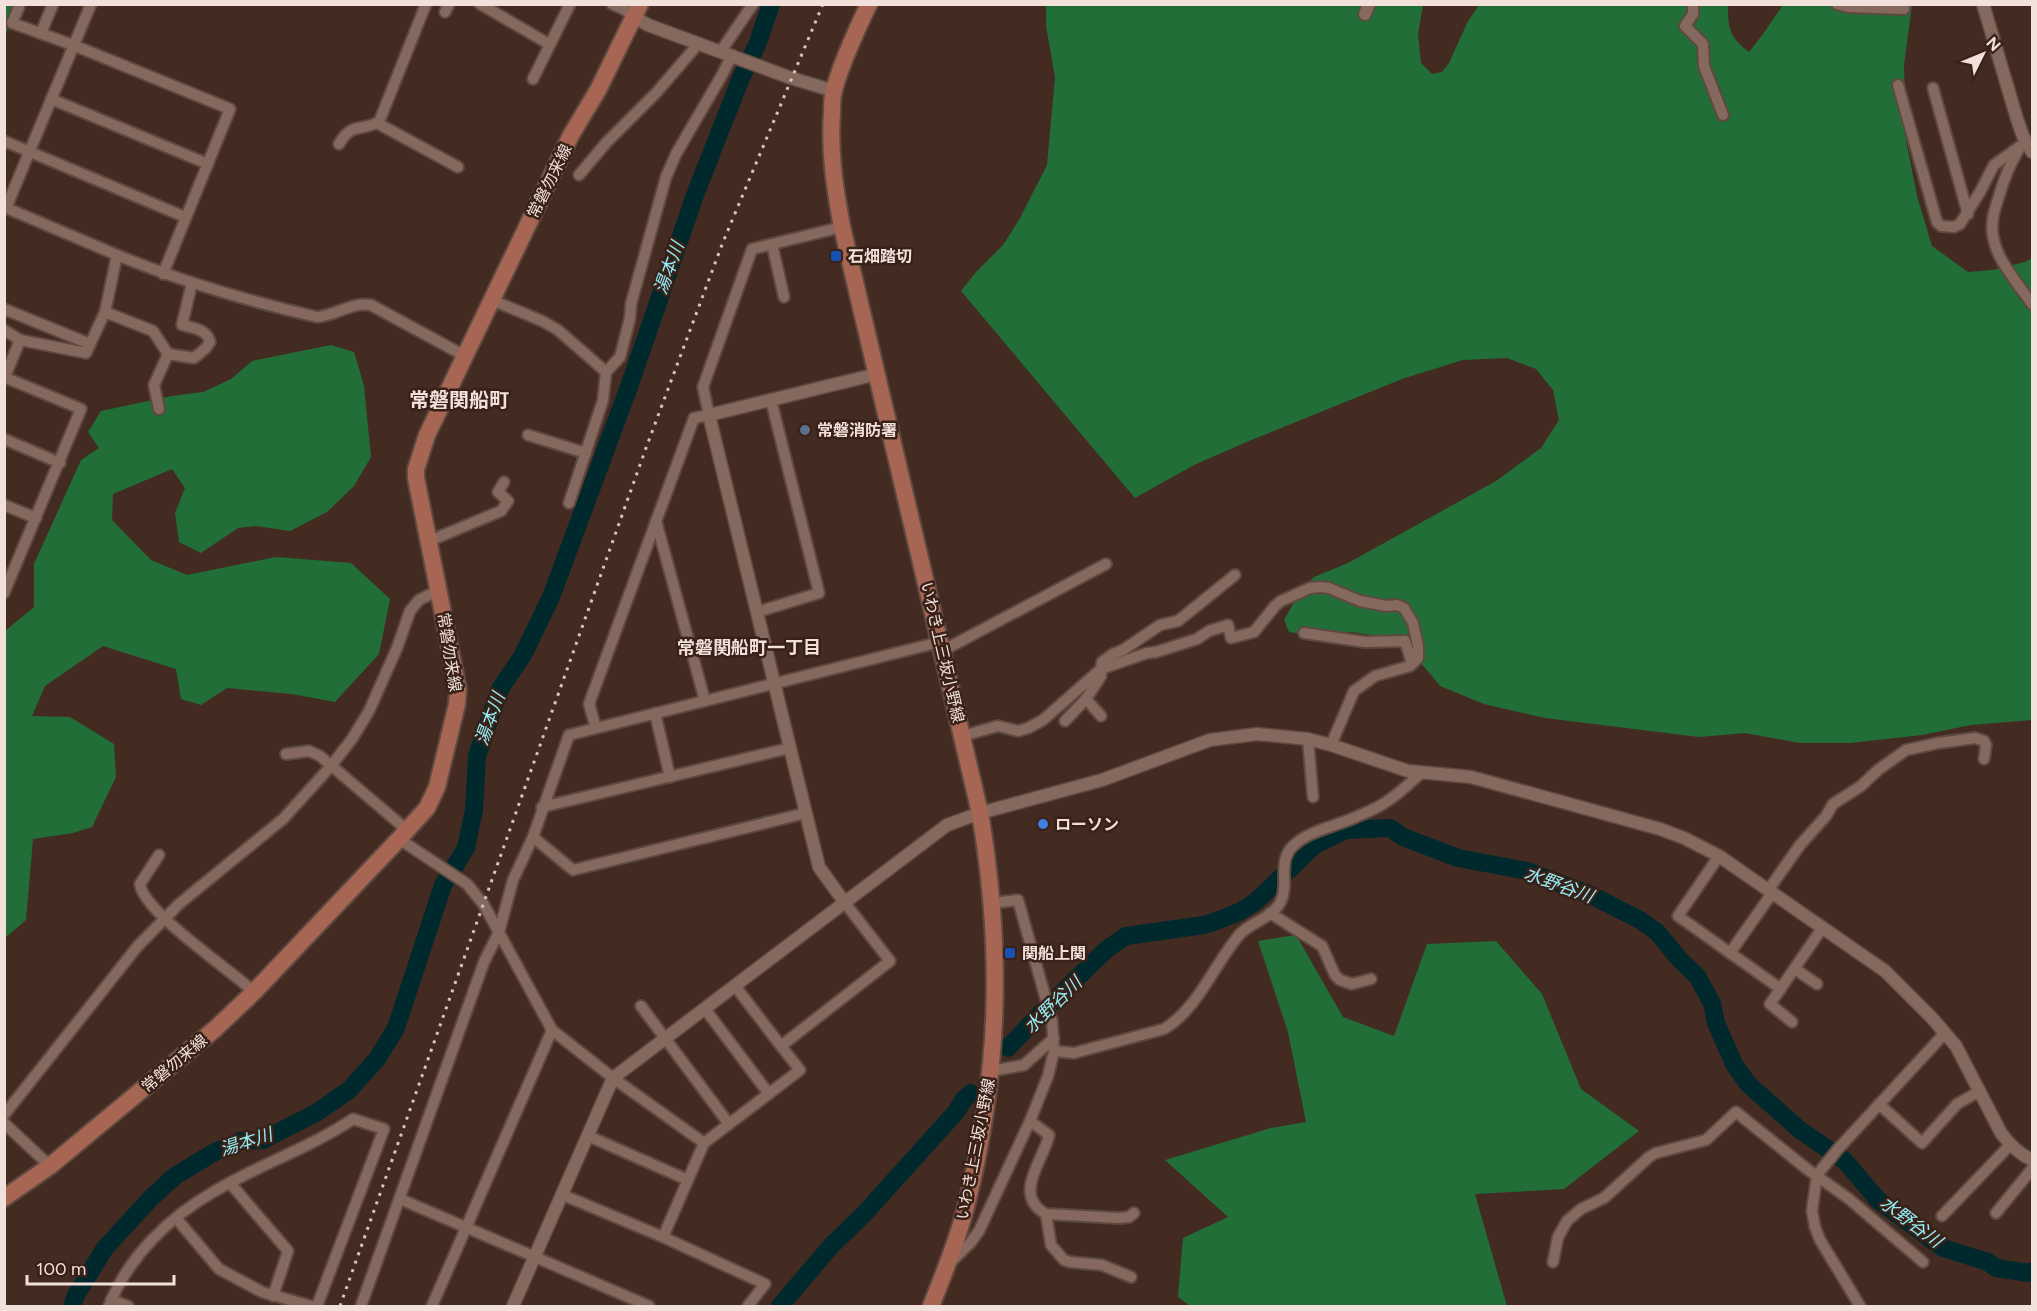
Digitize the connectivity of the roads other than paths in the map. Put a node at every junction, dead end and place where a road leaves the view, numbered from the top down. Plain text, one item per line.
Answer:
1 (53, 4) edge
2 (91, 4) edge
3 (426, 4) edge
4 (480, 4) edge
5 (570, 4) edge
6 (612, 4) edge
7 (753, 4) edge
8 (869, 4) edge
9 (1694, 4) edge
10 (1837, 4) edge
11 (1904, 4) edge
12 (1983, 4) edge
13 (19, 7) dead end
14 (637, 11) edge
15 (41, 33) junction
16 (699, 43) junction
17 (549, 44) junction
18 (73, 45) junction
19 (730, 54) junction
20 (533, 79) dead end
21 (1898, 85) dead end
22 (1933, 88) dead end
23 (834, 91) junction
24 (51, 99) junction
25 (1723, 115) dead end
26 (377, 123) junction
27 (4, 141) edge
28 (339, 144) dead end
29 (2026, 147) edge
30 (29, 152) junction
31 (208, 164) junction
32 (458, 167) dead end
33 (579, 175) dead end
34 (5, 208) edge
35 (1968, 214) junction
36 (185, 217) junction
37 (842, 227) junction
38 (772, 244) junction
39 (117, 255) junction
40 (163, 274) junction
41 (192, 283) junction
42 (784, 297) dead end
43 (492, 300) junction
44 (2032, 304) edge
45 (4, 309) edge
46 (105, 312) junction
47 (4, 330) edge
48 (20, 340) junction
49 (90, 344) junction
50 (168, 354) junction
51 (465, 356) junction
52 (606, 372) junction
53 (877, 374) junction
54 (5, 377) edge
55 (771, 400) junction
56 (159, 409) dead end
57 (709, 415) junction
58 (528, 435) dead end
59 (4, 439) edge
60 (586, 453) junction
61 (60, 463) junction
62 (504, 482) dead end
63 (569, 503) dead end
64 (4, 505) edge
65 (36, 518) junction
66 (656, 521) junction
67 (429, 542) junction
68 (1106, 564) dead end
69 (9, 570) edge
70 (1235, 575) dead end
71 (439, 590) junction
72 (4, 593) edge
73 (757, 612) junction
74 (1304, 633) dead end
75 (941, 646) junction
76 (1412, 664) junction
77 (1101, 669) junction
78 (774, 684) junction
79 (1086, 699) junction
80 (705, 701) junction
81 (655, 713) junction
82 (1101, 716) dead end
83 (1065, 720) dead end
84 (596, 728) junction
85 (962, 736) junction
86 (1308, 739) junction
87 (1331, 745) junction
88 (790, 748) junction
89 (286, 754) dead end
90 (1984, 759) dead end
91 (332, 766) junction
92 (1422, 773) junction
93 (670, 777) junction
94 (1313, 797) dead end
95 (542, 807) junction
96 (806, 813) junction
97 (980, 813) junction
98 (403, 835) junction
99 (532, 837) junction
100 (159, 855) dead end
101 (1719, 856) junction
102 (1771, 891) junction
103 (845, 903) junction
104 (993, 903) junction
105 (1270, 913) junction
106 (164, 919) junction
107 (1823, 927) junction
108 (499, 932) junction
109 (1730, 953) junction
110 (1795, 969) junction
111 (1371, 979) dead end
112 (1817, 984) dead end
113 (735, 986) junction
114 (1781, 989) junction
115 (254, 992) junction
116 (640, 1006) dead end
117 (705, 1009) junction
118 (1792, 1022) dead end
119 (552, 1030) junction
120 (1945, 1033) junction
121 (1054, 1038) junction
122 (665, 1039) junction
123 (781, 1046) junction
124 (1054, 1051) junction
125 (991, 1071) junction
126 (612, 1078) junction
127 (1980, 1090) junction
128 (769, 1094) junction
129 (1880, 1104) junction
130 (4, 1115) edge
131 (1030, 1121) junction
132 (4, 1123) edge
133 (729, 1124) junction
134 (588, 1136) junction
135 (704, 1143) junction
136 (2010, 1145) junction
137 (2032, 1160) edge
138 (50, 1166) junction
139 (2032, 1169) edge
140 (1817, 1175) junction
141 (688, 1180) junction
142 (230, 1183) junction
143 (563, 1195) junction
144 (4, 1198) edge
145 (399, 1199) junction
146 (1134, 1213) dead end
147 (1996, 1213) dead end
148 (1046, 1214) junction
149 (1942, 1216) dead end
150 (176, 1218) junction
151 (465, 1227) junction
152 (663, 1237) junction
153 (535, 1257) junction
154 (1553, 1262) dead end
155 (1923, 1262) dead end
156 (947, 1265) junction
157 (1131, 1277) dead end
158 (273, 1296) junction
159 (110, 1303) edge
160 (128, 1306) edge
161 (311, 1306) edge
162 (317, 1306) edge
163 (361, 1306) edge
164 (432, 1306) edge
165 (513, 1306) edge
166 (649, 1306) edge
167 (748, 1306) edge
168 (932, 1306) edge
169 (1860, 1306) edge

1 - 15 street
2 - 18 street
3 - 26 street
4 - 17 street
5 - 17 street
6 - 14 street
7 - 19 street
8 - 23 main road, いわき上三坂小野線
9 - 25 street
10 - 11 street
12 - 29 street
13 - 15 street
14 - 16 street
14 - 43 main road, 常磐勿来線
15 - 18 street
16 - 19 street
16 - 33 street
17 - 20 street
18 - 24 street
18 - 31 street
19 - 23 street
19 - 52 street
21 - 35 street
22 - 35 street
23 - 37 main road, いわき上三坂小野線
24 - 30 street
24 - 31 street
26 - 28 street
26 - 32 street
27 - 30 street
29 - 35 street
29 - 44 street
30 - 34 street
30 - 36 street
31 - 36 street
34 - 39 street
36 - 40 street
37 - 38 street
37 - 53 main road, いわき上三坂小野線
38 - 42 street
38 - 57 street
39 - 40 street
39 - 46 street
40 - 41 street
41 - 50 street
41 - 51 street
43 - 51 main road, 常磐勿来線
43 - 52 street
45 - 49 street
46 - 49 street
46 - 50 street
47 - 48 street
48 - 49 street
48 - 54 street
50 - 56 street
51 - 67 main road, 常磐勿来線
52 - 60 street
53 - 55 street
53 - 75 main road, いわき上三坂小野線
54 - 61 street
55 - 57 street
55 - 73 street
57 - 66 street
57 - 73 street
58 - 60 street
59 - 61 street
60 - 63 street
61 - 65 street
62 - 67 street
64 - 65 street
65 - 69 street
66 - 80 street
66 - 84 street
67 - 71 main road, 常磐勿来線
68 - 75 street
69 - 72 street
70 - 77 street
71 - 91 street
71 - 98 main road, 常磐勿来線
73 - 78 street
74 - 76 street
75 - 78 street
75 - 85 main road, いわき上三坂小野線
76 - 77 street
76 - 87 street
77 - 79 street
77 - 85 street
78 - 80 street
78 - 88 street
79 - 82 street
79 - 83 street
80 - 81 street
81 - 84 street
81 - 93 street
84 - 95 street
85 - 97 main road, いわき上三坂小野線
86 - 87 street
86 - 94 street
86 - 97 street
87 - 92 street
88 - 93 street
88 - 96 street
89 - 91 street
90 - 102 street
91 - 98 street
91 - 106 street
92 - 101 street
92 - 105 street
93 - 95 street
95 - 99 street
96 - 99 street
96 - 103 street
97 - 103 street
97 - 104 main road, いわき上三坂小野線
98 - 108 street
98 - 115 main road, 常磐勿来線
99 - 108 street
100 - 106 street
101 - 102 street
101 - 109 street
102 - 107 street
102 - 109 street
103 - 113 street
103 - 123 street
104 - 121 street
104 - 125 main road, いわき上三坂小野線
105 - 111 street
105 - 124 street
106 - 115 street
106 - 130 street
107 - 110 street
107 - 120 street
108 - 119 street
108 - 145 street
109 - 114 street
110 - 112 street
110 - 114 street
113 - 117 street
113 - 123 street
114 - 118 street
115 - 138 main road, 常磐勿来線
116 - 122 street
117 - 122 street
117 - 128 street
119 - 126 street
119 - 151 street
120 - 127 street
120 - 129 street
121 - 124 street
121 - 125 street
122 - 126 street
122 - 133 street
123 - 128 street
124 - 131 street
125 - 156 main road, いわき上三坂小野線
126 - 134 street
126 - 135 street
127 - 129 street
127 - 136 street
128 - 133 street
129 - 140 street
131 - 148 street
131 - 156 street
132 - 138 street
133 - 135 street
134 - 141 street
134 - 143 street
135 - 141 street
136 - 137 street
136 - 149 street
138 - 144 main road, 常磐勿来線
139 - 147 street
140 - 154 street
140 - 155 street
140 - 169 street
141 - 152 street
142 - 150 street
142 - 158 street
142 - 162 street
143 - 152 street
143 - 153 street
145 - 151 street
145 - 163 street
146 - 148 street
148 - 157 street
150 - 158 street
150 - 159 street
151 - 153 street
151 - 164 street
152 - 167 street
153 - 165 street
153 - 166 street
156 - 168 main road, いわき上三坂小野線
158 - 161 street
159 - 160 street

